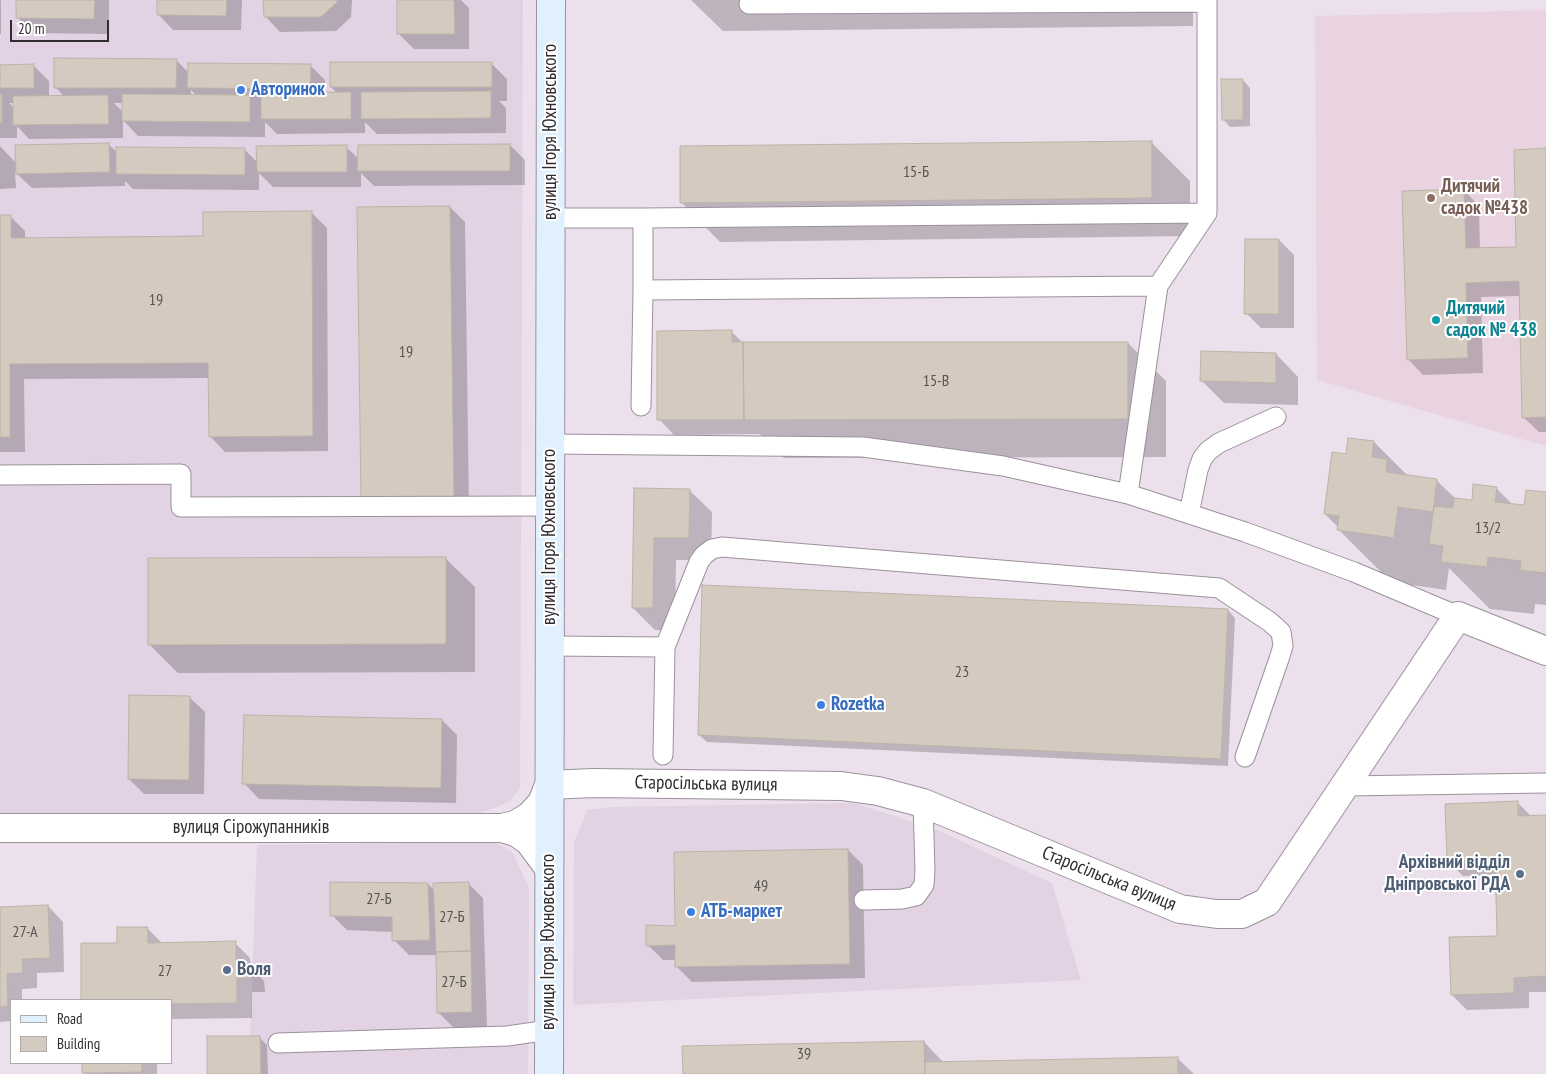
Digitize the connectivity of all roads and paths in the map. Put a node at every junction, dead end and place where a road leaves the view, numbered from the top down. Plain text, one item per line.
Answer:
1 (551, 0) edge
2 (1207, 1) edge
3 (749, 4) dead end
4 (1208, 213) junction
5 (550, 218) junction
6 (642, 218) junction
7 (1158, 286) junction
8 (643, 290) junction
9 (641, 406) dead end
10 (1276, 417) dead end
11 (550, 444) junction
12 (0, 475) edge
13 (1128, 494) junction
14 (550, 506) junction
15 (1189, 514) junction
16 (1458, 616) junction
17 (549, 646) junction
18 (665, 647) junction
19 (1546, 651) edge
20 (664, 755) dead end
21 (1245, 757) dead end
22 (1546, 782) edge
23 (549, 785) junction
24 (1344, 786) junction
25 (923, 803) junction
26 (0, 828) edge
27 (502, 828) junction
28 (549, 868) junction
29 (864, 900) dead end
30 (549, 1030) junction
31 (278, 1043) dead end
32 (549, 1074) edge

1 - 5 street, вулиця Ігоря Юхновського
2 - 3 lane
2 - 4 lane
4 - 6 lane
4 - 7 lane
5 - 6 lane
5 - 11 street, вулиця Ігоря Юхновського
6 - 8 lane
7 - 8 lane
7 - 13 lane
8 - 9 lane
10 - 15 lane
11 - 13 lane
11 - 14 street, вулиця Ігоря Юхновського
12 - 14 lane
13 - 15 lane
14 - 17 street, вулиця Ігоря Юхновського
15 - 16 lane
16 - 19 street
16 - 24 street, Старосільська вулиця
17 - 18 lane
17 - 23 street, вулиця Ігоря Юхновського
18 - 20 lane
18 - 21 lane
22 - 24 lane
23 - 25 street, Старосільська вулиця
23 - 27 street, вулиця Сірожупанників
23 - 28 street, вулиця Ігоря Юхновського
24 - 25 street, Старосільська вулиця
25 - 29 lane
26 - 27 street, вулиця Сірожупанників
27 - 28 street, вулиця Сірожупанників
28 - 30 street, вулиця Ігоря Юхновського
30 - 31 lane
30 - 32 street, вулиця Ігоря Юхновського

